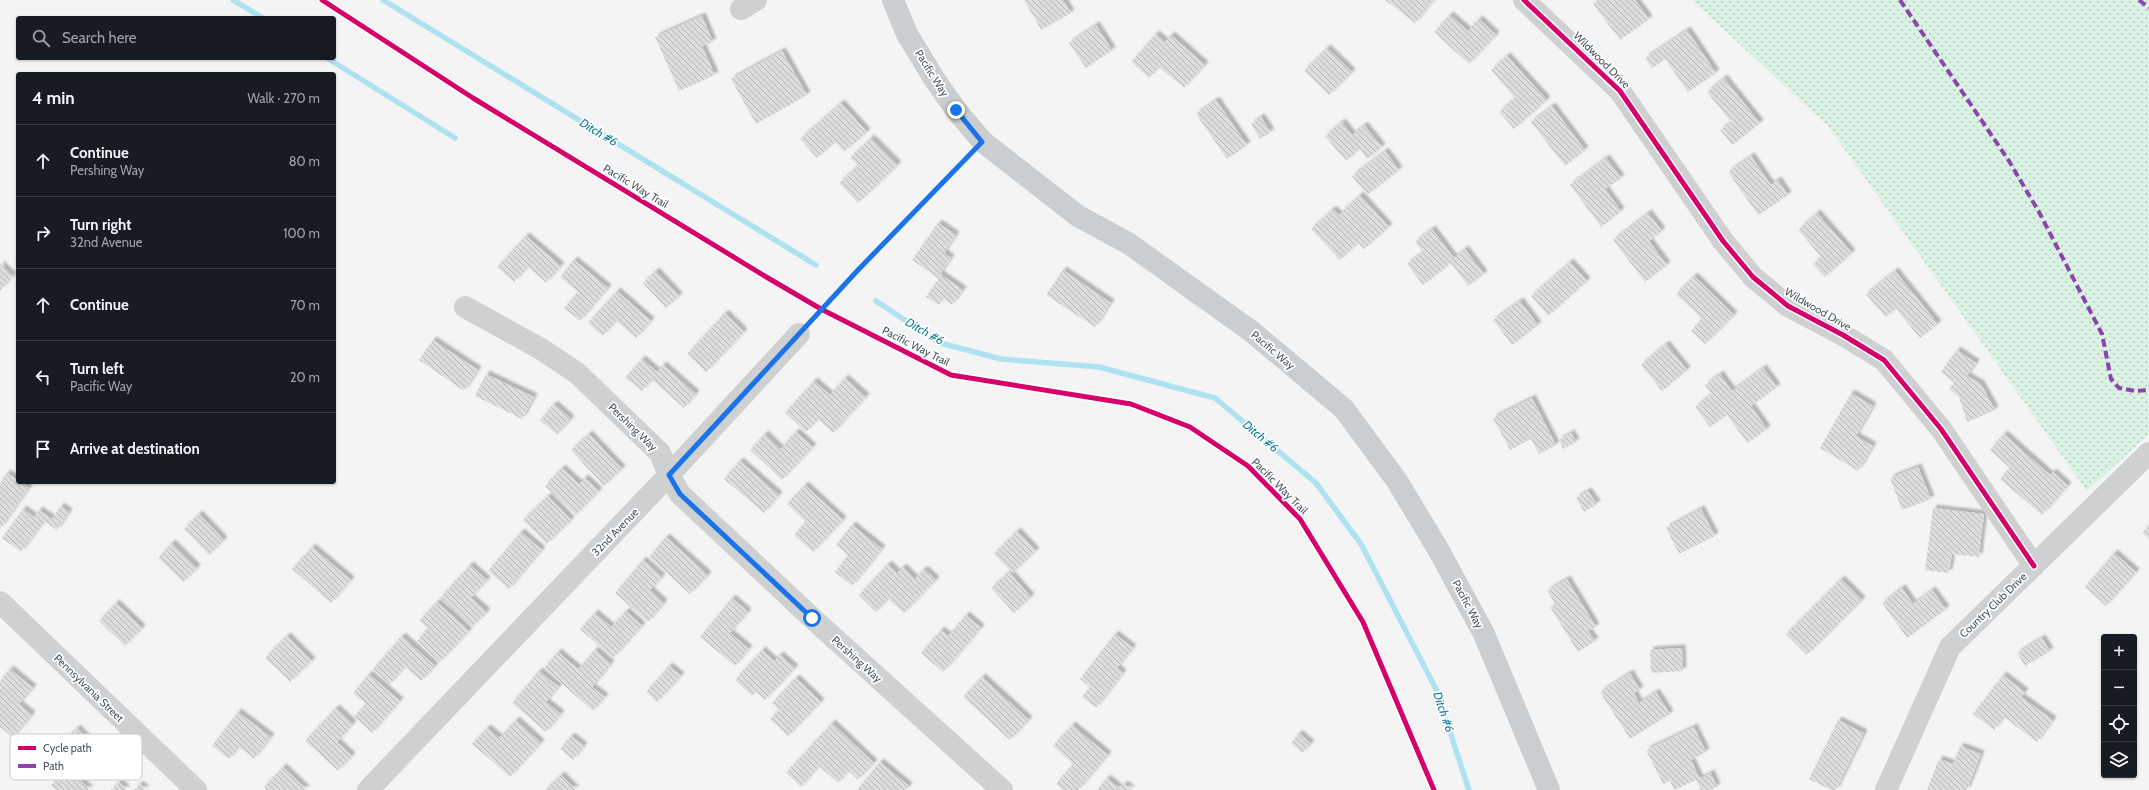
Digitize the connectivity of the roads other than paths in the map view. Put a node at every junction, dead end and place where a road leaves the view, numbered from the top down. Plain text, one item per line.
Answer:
1 (893, 0) edge
2 (1524, 0) edge
3 (465, 307) dead end
4 (799, 334) road end
5 (2149, 453) edge
6 (669, 475) junction
7 (2034, 566) junction
8 (0, 602) edge
9 (138, 734) edge
10 (142, 738) edge
11 (196, 790) edge
12 (368, 790) edge
13 (1002, 790) edge
14 (1549, 790) edge
15 (1886, 790) edge

1 - 14 main road, Pacific Way
2 - 7 street, Wildwood Drive
3 - 6 street, Pershing Way
4 - 6 street, 32nd Avenue
5 - 7 street, Country Club Drive
6 - 12 street, 32nd Avenue
6 - 13 street, Pershing Way
7 - 15 street, Country Club Drive
8 - 9 street, Pennsylvania Street
10 - 11 street, Pennsylvania Street

